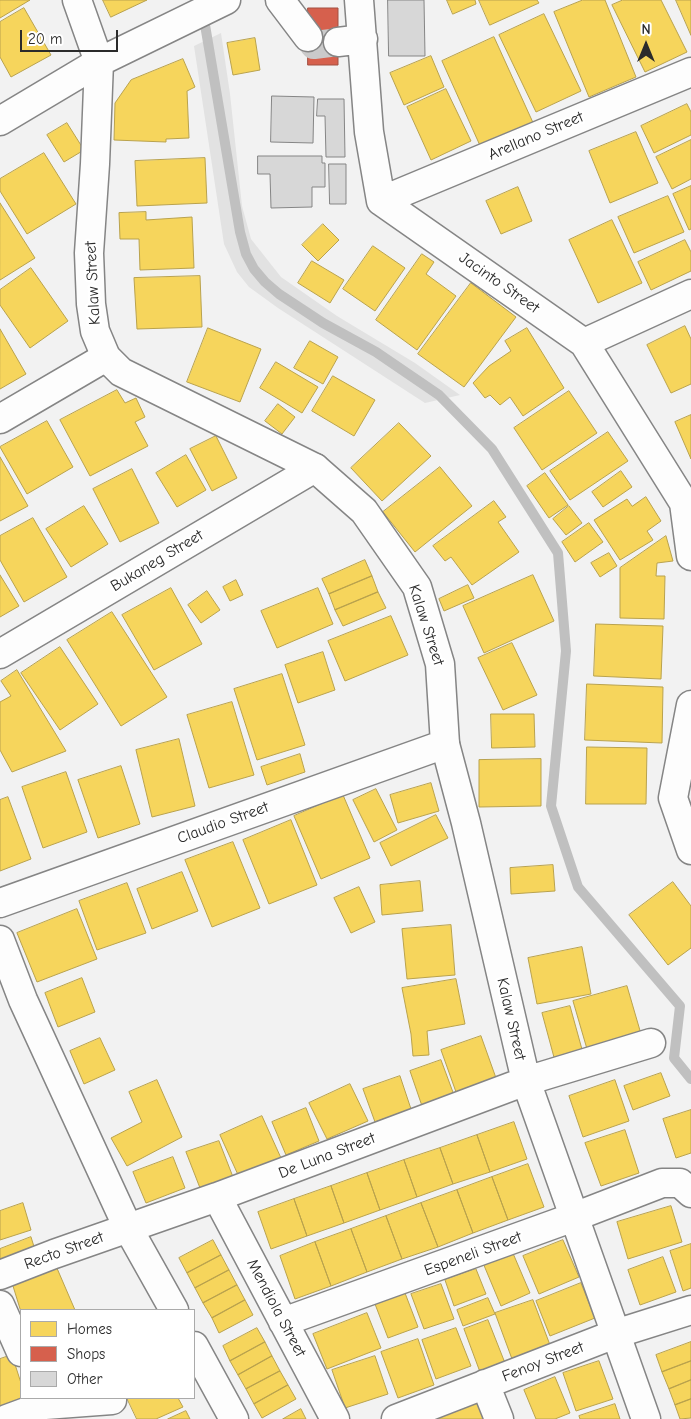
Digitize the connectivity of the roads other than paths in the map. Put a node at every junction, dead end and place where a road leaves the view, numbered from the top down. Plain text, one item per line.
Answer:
1 (77, 0) edge
2 (280, 0) edge
3 (359, 0) edge
4 (222, 2) edge
5 (308, 37) tunnel mouth
6 (99, 62) junction
7 (691, 72) edge
8 (0, 121) edge
9 (381, 201) junction
10 (691, 294) edge
11 (584, 343) junction
12 (106, 357) junction
13 (0, 420) edge
14 (315, 468) junction
15 (688, 501) edge
16 (691, 556) edge
17 (0, 654) edge
18 (691, 705) edge
19 (445, 744) junction
20 (691, 850) edge
21 (0, 903) edge
22 (0, 940) edge
23 (651, 1043) dead end
24 (526, 1081) junction
25 (691, 1193) edge
26 (217, 1197) junction
27 (574, 1218) junction
28 (128, 1228) junction
29 (0, 1275) edge
30 (0, 1304) edge
31 (173, 1309) edge
32 (691, 1310) edge
33 (283, 1322) junction
34 (615, 1334) junction
35 (195, 1348) edge
36 (20, 1350) edge
37 (485, 1384) junction
38 (112, 1400) dead end
39 (43, 1401) edge
40 (7, 1419) edge
41 (234, 1419) edge
42 (335, 1419) edge
43 (396, 1419) edge
44 (499, 1419) edge
45 (646, 1419) edge

1 - 6 street, Kalaw Street
2 - 5 street
3 - 9 street
4 - 6 street
6 - 8 street
6 - 12 street, Kalaw Street
7 - 9 street, Arellano Street
9 - 11 street, Jacinto Street
10 - 11 street
11 - 15 street, Jacinto Street
12 - 13 street
12 - 14 street, Kalaw Street
14 - 17 street, Bukaneg Street
14 - 19 street, Kalaw Street
15 - 16 street, Jacinto Street
18 - 20 street
19 - 21 street, Claudio Street
19 - 24 street, Kalaw Street
22 - 28 street
23 - 24 street, De Luna Street
24 - 26 street, De Luna Street
24 - 27 street, Kalaw Street
25 - 27 street, Espeneli Street
26 - 28 street, De Luna Street
26 - 33 street, Mendiola Street
27 - 33 street, Espeneli Street
27 - 34 street, Kalaw Street
28 - 29 street, Recto Street
28 - 31 street
30 - 36 street
32 - 34 street, Fenoy Street
33 - 42 street, Mendiola Street
34 - 37 street, Fenoy Street
34 - 45 street, Kalaw Street
35 - 41 street
37 - 43 street, Fenoy Street
37 - 44 street
38 - 39 street
39 - 40 street

